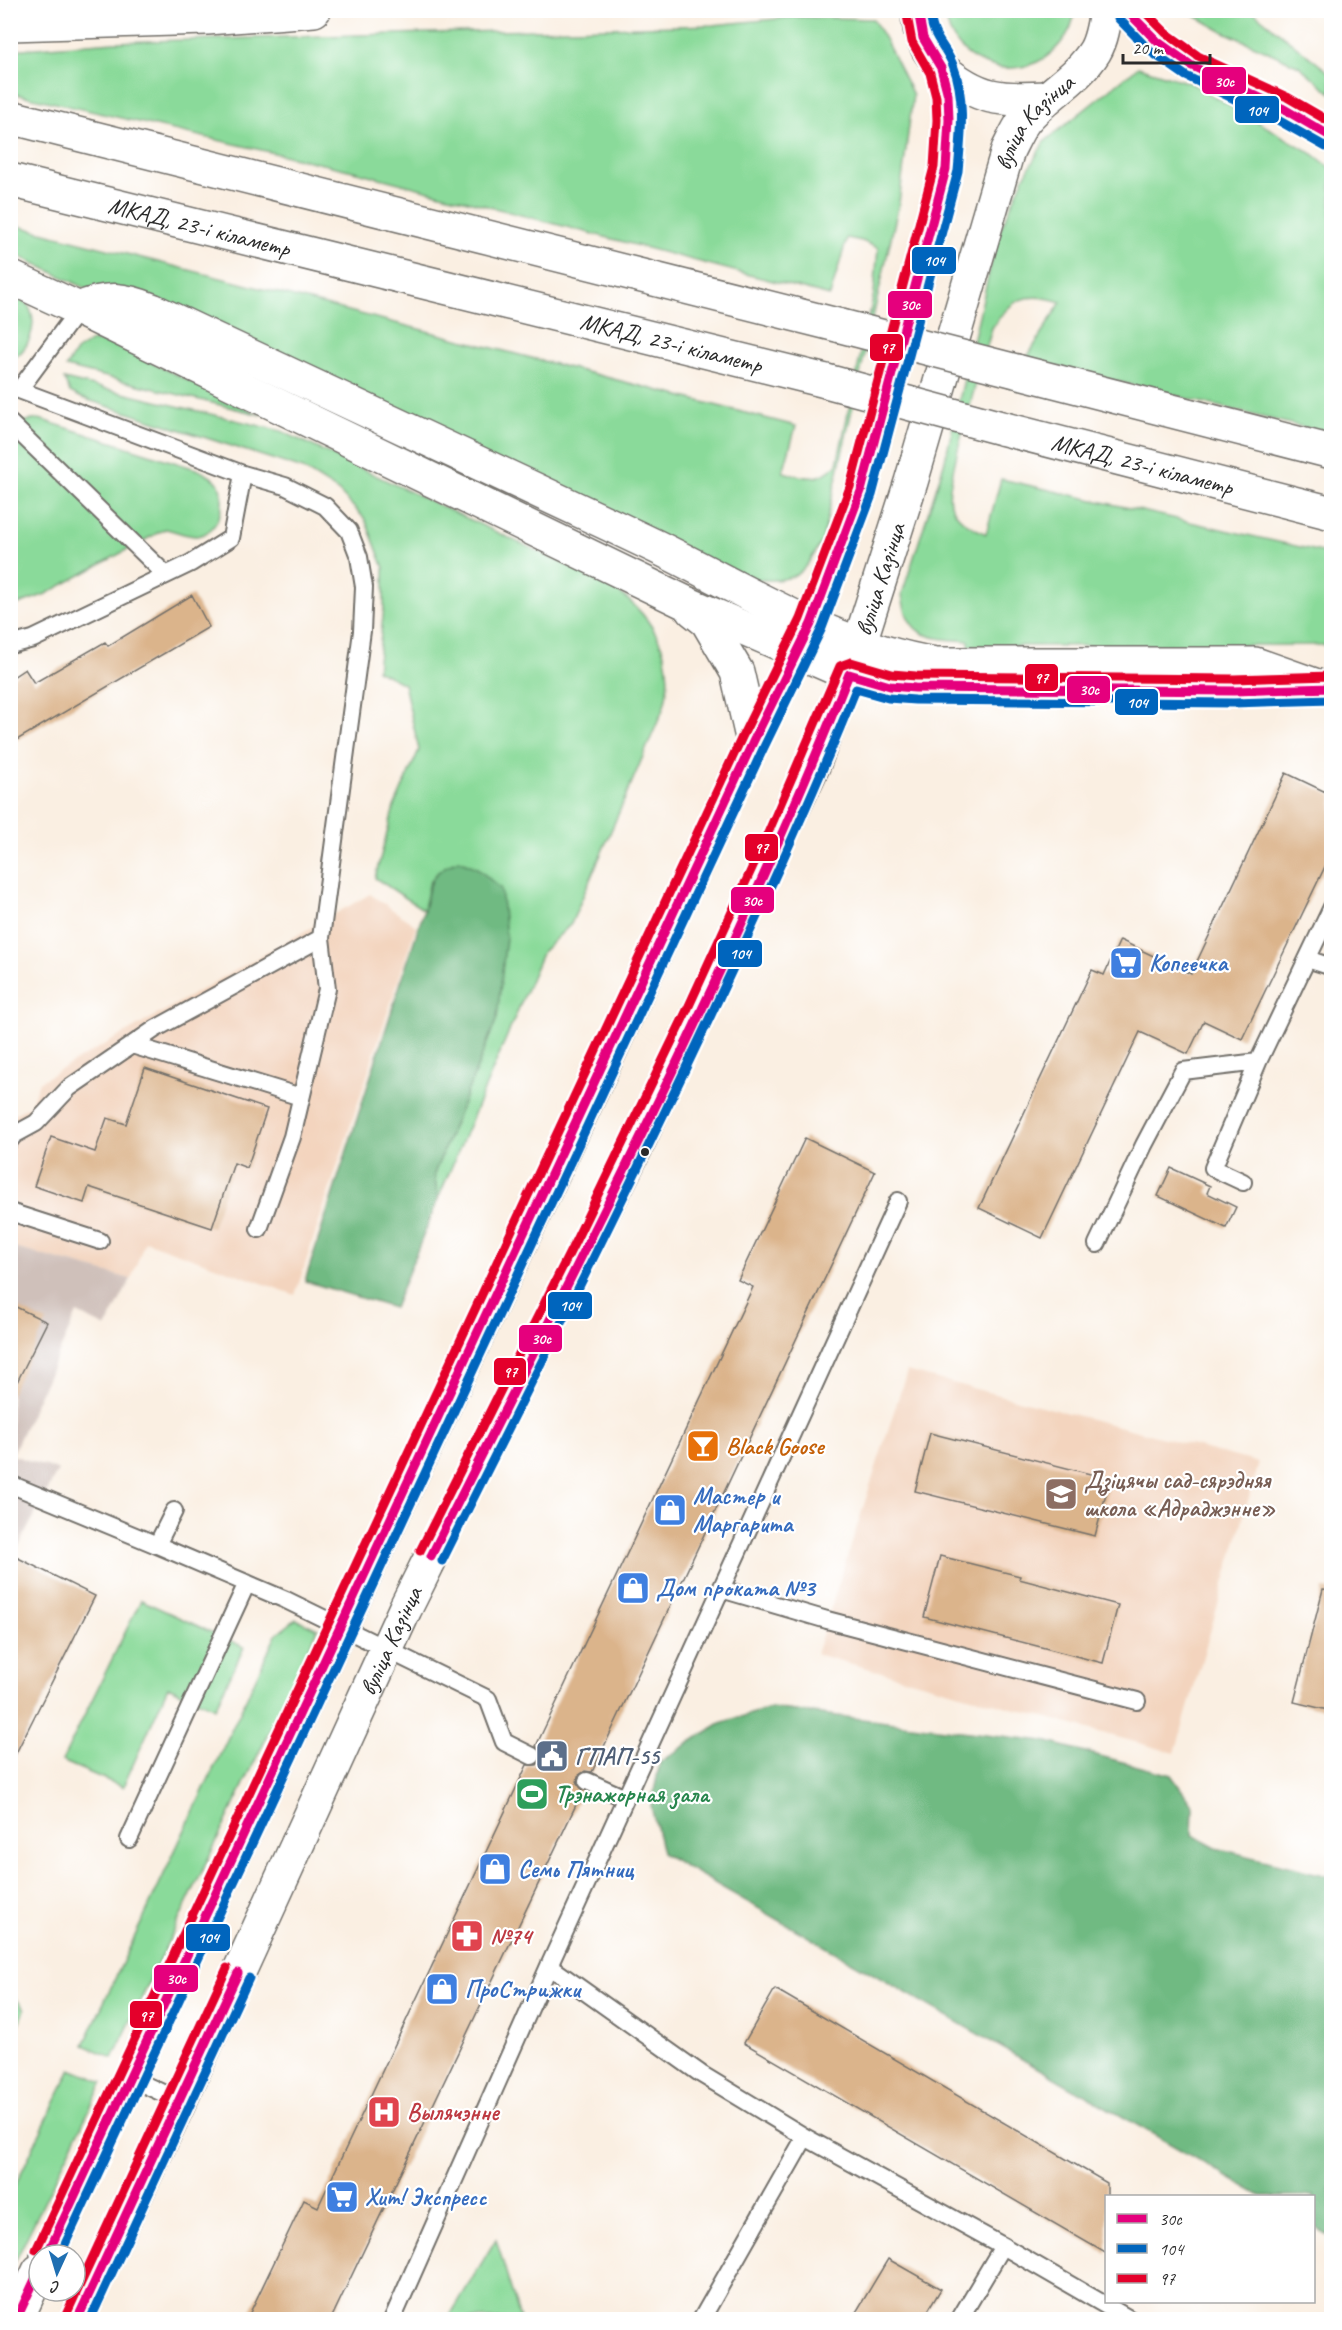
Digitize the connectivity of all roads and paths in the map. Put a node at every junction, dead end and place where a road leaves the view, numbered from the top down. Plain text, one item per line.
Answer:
1 (314, 10) edge
2 (918, 10) edge
3 (1106, 10) edge
4 (1126, 10) edge
5 (10, 24) edge
6 (942, 69) junction
7 (1046, 98) junction
8 (10, 117) edge
9 (1332, 137) edge
10 (10, 180) edge
11 (10, 277) edge
12 (79, 309) junction
13 (13, 394) edge
14 (10, 423) edge
15 (1332, 452) edge
16 (243, 474) junction
17 (1332, 513) edge
18 (166, 575) junction
19 (684, 602) junction
20 (811, 624) junction
21 (10, 645) edge
22 (797, 653) junction
23 (854, 660) junction
24 (1327, 688) edge
25 (753, 742) junction
26 (1332, 907) edge
27 (321, 938) junction
28 (1307, 959) junction
29 (1332, 967) edge
30 (132, 1045) junction
31 (1258, 1062) junction
32 (301, 1097) junction
33 (10, 1140) edge
34 (1243, 1182) dead end
35 (898, 1201) dead end
36 (10, 1212) edge
37 (259, 1229) dead end
38 (100, 1241) dead end
39 (1097, 1244) dead end
40 (10, 1484) edge
41 (174, 1510) dead end
42 (157, 1545) junction
43 (247, 1583) junction
44 (721, 1589) junction
45 (341, 1628) junction
46 (387, 1649) junction
47 (1137, 1701) dead end
48 (532, 1755) dead end
49 (587, 1781) dead end
50 (625, 1798) junction
51 (129, 1839) dead end
52 (549, 1966) junction
53 (130, 2078) junction
54 (180, 2102) junction
55 (805, 2137) junction
56 (53, 2243) edge
57 (1003, 2246) junction
58 (27, 2296) edge
59 (16, 2319) edge
60 (77, 2319) edge
61 (392, 2319) edge
62 (701, 2319) edge
63 (959, 2319) edge
64 (1131, 2319) edge

1 - 5 main road
2 - 6 main road, вуліца Казінца
3 - 7 main road, вуліца Казінца
4 - 9 main road
6 - 7 main road
6 - 20 main road, вуліца Казінца
7 - 23 main road, вуліца Казінца
8 - 15 main road, bridge
10 - 17 main road, МКАД, 23-і кіламетр, bridge
11 - 12 main road
12 - 13 lane
12 - 19 main road
12 - 20 main road
13 - 16 lane
14 - 18 lane
16 - 18 lane
16 - 27 lane
18 - 21 lane
19 - 22 main road
19 - 25 main road
20 - 22 main road, вуліца Казінца
20 - 23 main road
22 - 23 main road
22 - 25 main road, вуліца Казінца
23 - 24 main road
23 - 46 main road, вуліца Казінца
25 - 45 main road, вуліца Казінца
26 - 28 lane
27 - 30 lane
27 - 32 lane
28 - 29 lane
28 - 31 lane
30 - 32 lane
30 - 33 lane
31 - 34 lane
31 - 39 lane
32 - 37 lane
35 - 44 lane
36 - 38 lane
40 - 42 lane
41 - 42 lane
42 - 43 lane
43 - 45 lane
43 - 51 lane
44 - 47 lane
44 - 50 lane
45 - 46 lane
45 - 53 main road, вуліца Казінца
46 - 48 lane
46 - 54 main road, вуліца Казінца
49 - 50 lane
50 - 52 lane
52 - 55 lane
52 - 61 lane
53 - 54 lane
53 - 56 main road, вуліца Казінца
54 - 60 main road, вуліца Казінца
55 - 57 lane
55 - 62 lane
57 - 63 lane
57 - 64 lane
58 - 59 main road

